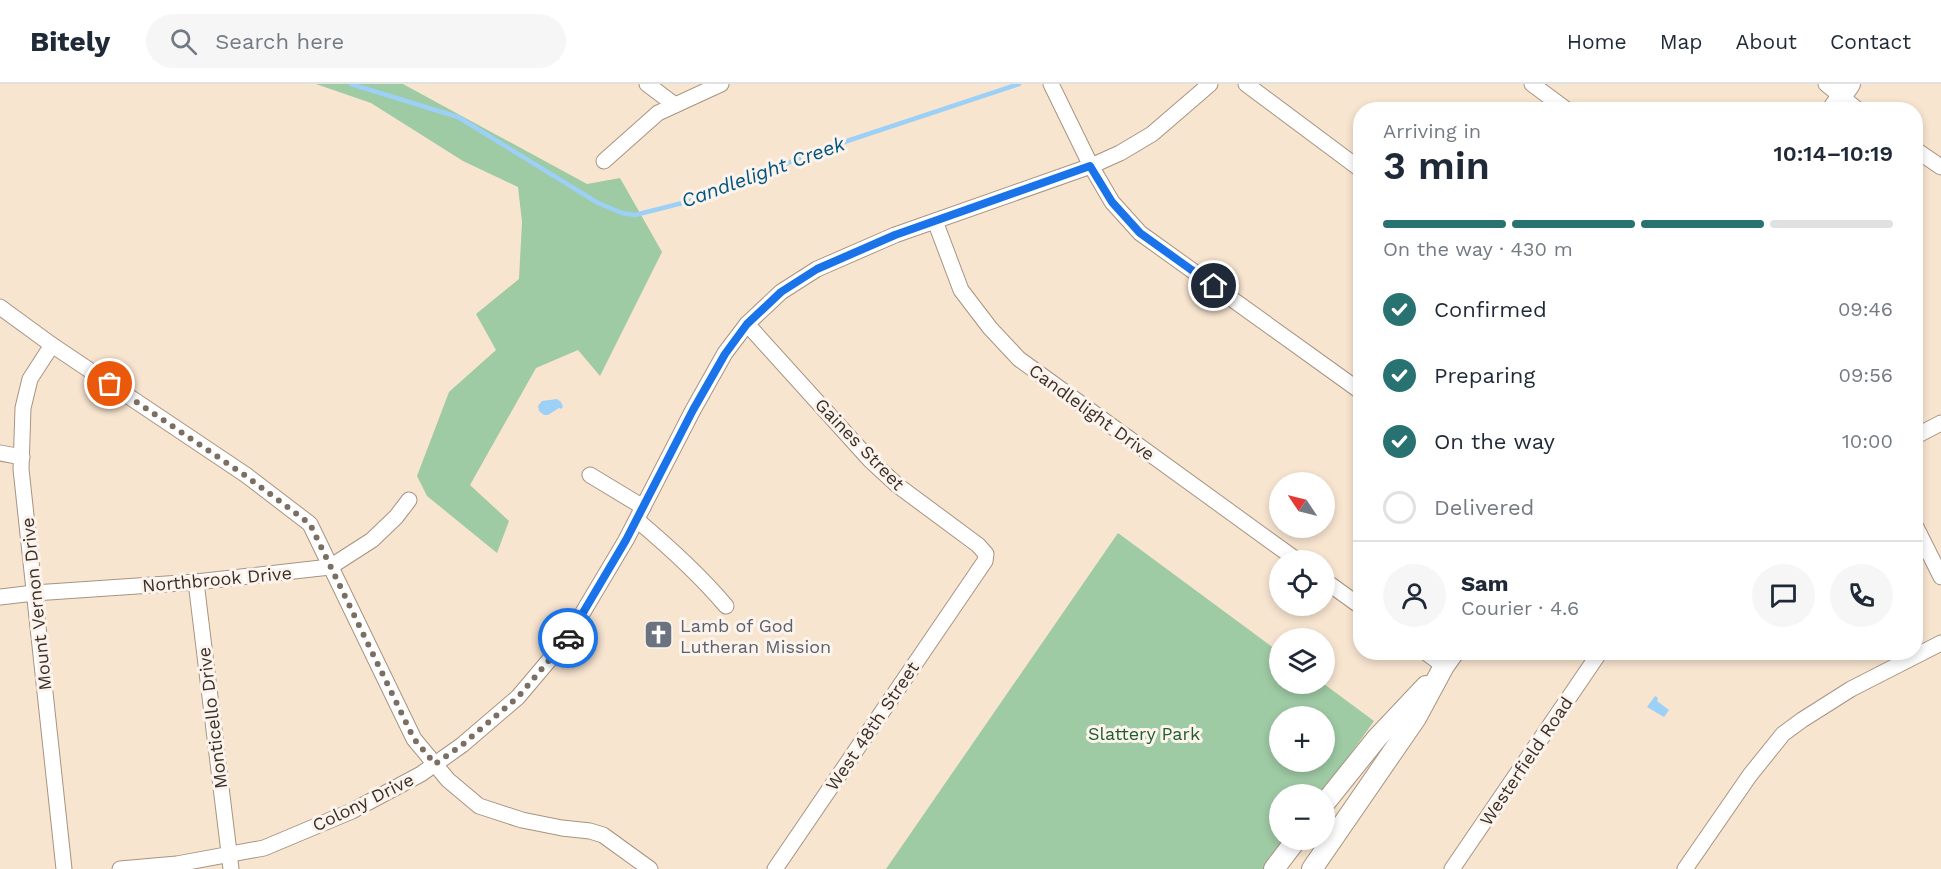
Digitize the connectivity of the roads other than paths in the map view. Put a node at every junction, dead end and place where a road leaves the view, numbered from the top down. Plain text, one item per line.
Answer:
1 (647, 84) edge
2 (721, 84) edge
3 (1051, 84) edge
4 (1210, 84) edge
5 (1246, 84) edge
6 (1532, 84) edge
7 (1826, 84) edge
8 (1842, 96) edge
9 (1556, 102) edge
10 (675, 105) junction
11 (1923, 155) edge
12 (604, 161) dead end
13 (1353, 164) edge
14 (1090, 166) junction
15 (1941, 167) edge
16 (935, 221) junction
17 (0, 307) edge
18 (747, 324) junction
19 (52, 345) junction
20 (1353, 386) edge
21 (1941, 423) edge
22 (1923, 432) edge
23 (0, 453) edge
24 (22, 457) junction
25 (590, 475) dead end
26 (409, 500) dead end
27 (640, 513) junction
28 (1923, 542) edge
29 (1283, 550) edge
30 (330, 567) junction
31 (1941, 577) edge
32 (196, 582) junction
33 (970, 582) joint
34 (1335, 588) edge
35 (34, 593) junction
36 (0, 597) edge
37 (1353, 601) edge
38 (726, 606) dead end
39 (1941, 643) edge
40 (1923, 652) edge
41 (1448, 660) edge
42 (1448, 660) edge
43 (1595, 660) edge
44 (1908, 660) edge
45 (435, 764) junction
46 (1335, 790) edge
47 (1288, 850) edge
48 (230, 862) edge
49 (64, 869) edge
50 (120, 869) edge
51 (650, 869) edge
52 (775, 869) edge
53 (1274, 869) edge
54 (1312, 869) edge
55 (1452, 869) edge
56 (1685, 869) edge

1 - 10 street
2 - 10 street
3 - 14 street
4 - 14 street, Colony Drive
5 - 13 street
6 - 9 street
7 - 8 street
10 - 12 street
11 - 15 street
14 - 16 street, Colony Drive
14 - 20 street
16 - 18 street, Colony Drive
16 - 29 street, Candlelight Drive
17 - 19 street
18 - 27 street, Colony Drive
18 - 33 street, Gaines Street
19 - 24 street, Mount Vernon Drive
19 - 30 street
21 - 22 street
23 - 24 street
24 - 35 street, Mount Vernon Drive
25 - 27 street
26 - 30 street, Northbrook Drive
27 - 38 street
27 - 45 street, Colony Drive
28 - 31 street
30 - 32 street, Northbrook Drive
30 - 45 street
32 - 35 street, Northbrook Drive
32 - 48 street, Monticello Drive
33 - 52 street, West 48th Street
34 - 37 street
35 - 36 street, Northbrook Drive
35 - 49 street, Mount Vernon Drive
39 - 40 street
41 - 46 street
42 - 54 street
43 - 55 street, Westerfield Road
44 - 56 street
45 - 48 street, Colony Drive
45 - 51 street
47 - 53 street
48 - 50 street, Colony Drive

